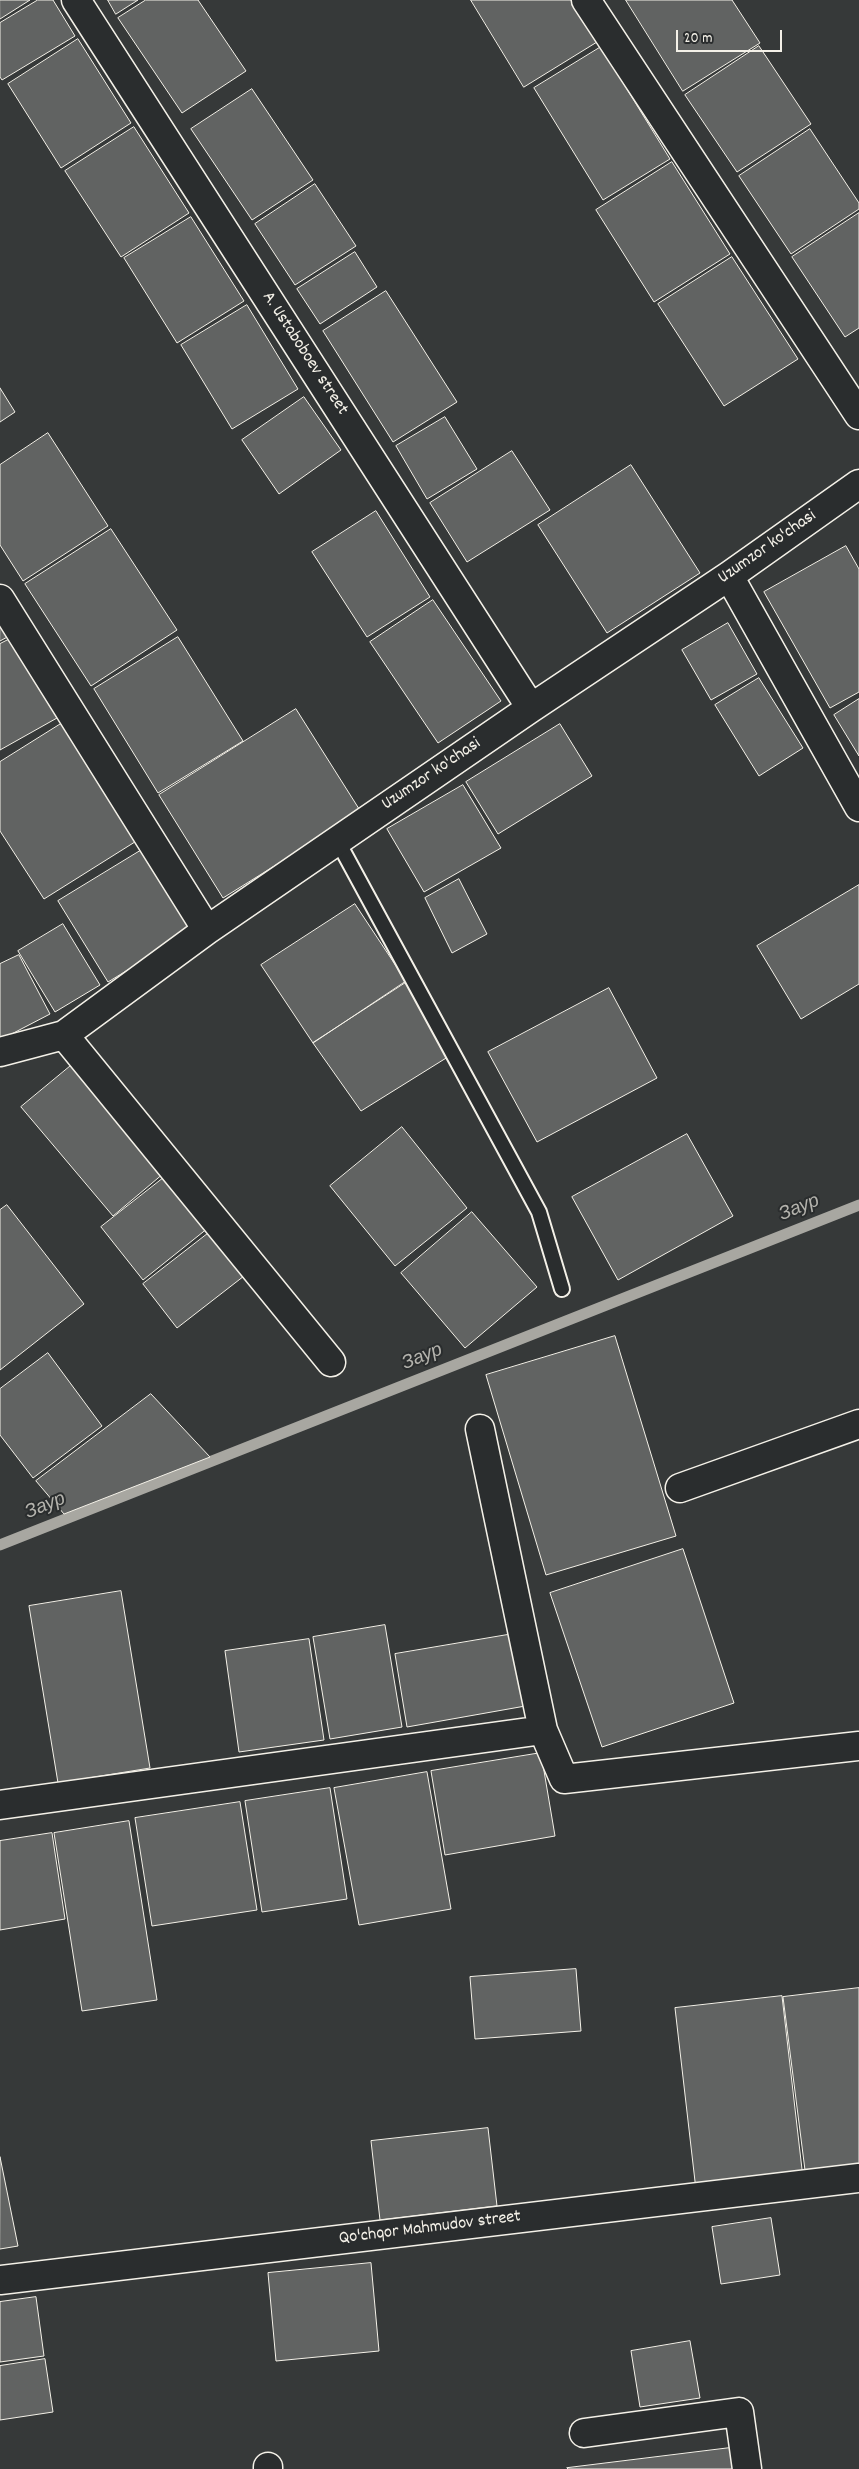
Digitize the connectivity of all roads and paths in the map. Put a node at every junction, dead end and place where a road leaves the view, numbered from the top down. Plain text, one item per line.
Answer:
1 (76, 0) edge
2 (586, 0) edge
3 (859, 415) edge
4 (859, 484) edge
5 (728, 576) junction
6 (0, 599) edge
7 (531, 708) junction
8 (859, 807) edge
9 (337, 840) junction
10 (207, 930) junction
11 (64, 1035) junction
12 (0, 1052) edge
13 (562, 1289) dead end
14 (331, 1362) dead end
15 (859, 1424) edge
16 (480, 1429) dead end
17 (680, 1488) dead end
18 (543, 1730) junction
19 (859, 1746) edge
20 (0, 1805) edge
21 (859, 2178) edge
22 (0, 2280) edge
23 (584, 2433) dead end
24 (747, 2469) edge

1 - 7 street, A. Ustaboboev street
2 - 3 street
4 - 5 street, Uzumzor ko'chasi
5 - 7 street, Uzumzor ko'chasi
5 - 8 street
6 - 10 street
7 - 9 street, Uzumzor ko'chasi
9 - 10 street, Uzumzor ko'chasi
9 - 13 lane
10 - 11 street, Uzumzor ko'chasi
11 - 12 street, Uzumzor ko'chasi
11 - 14 street
15 - 17 street
16 - 18 street
18 - 19 street
18 - 20 street
21 - 22 street, Qo'chqor Mahmudov street
23 - 24 street

